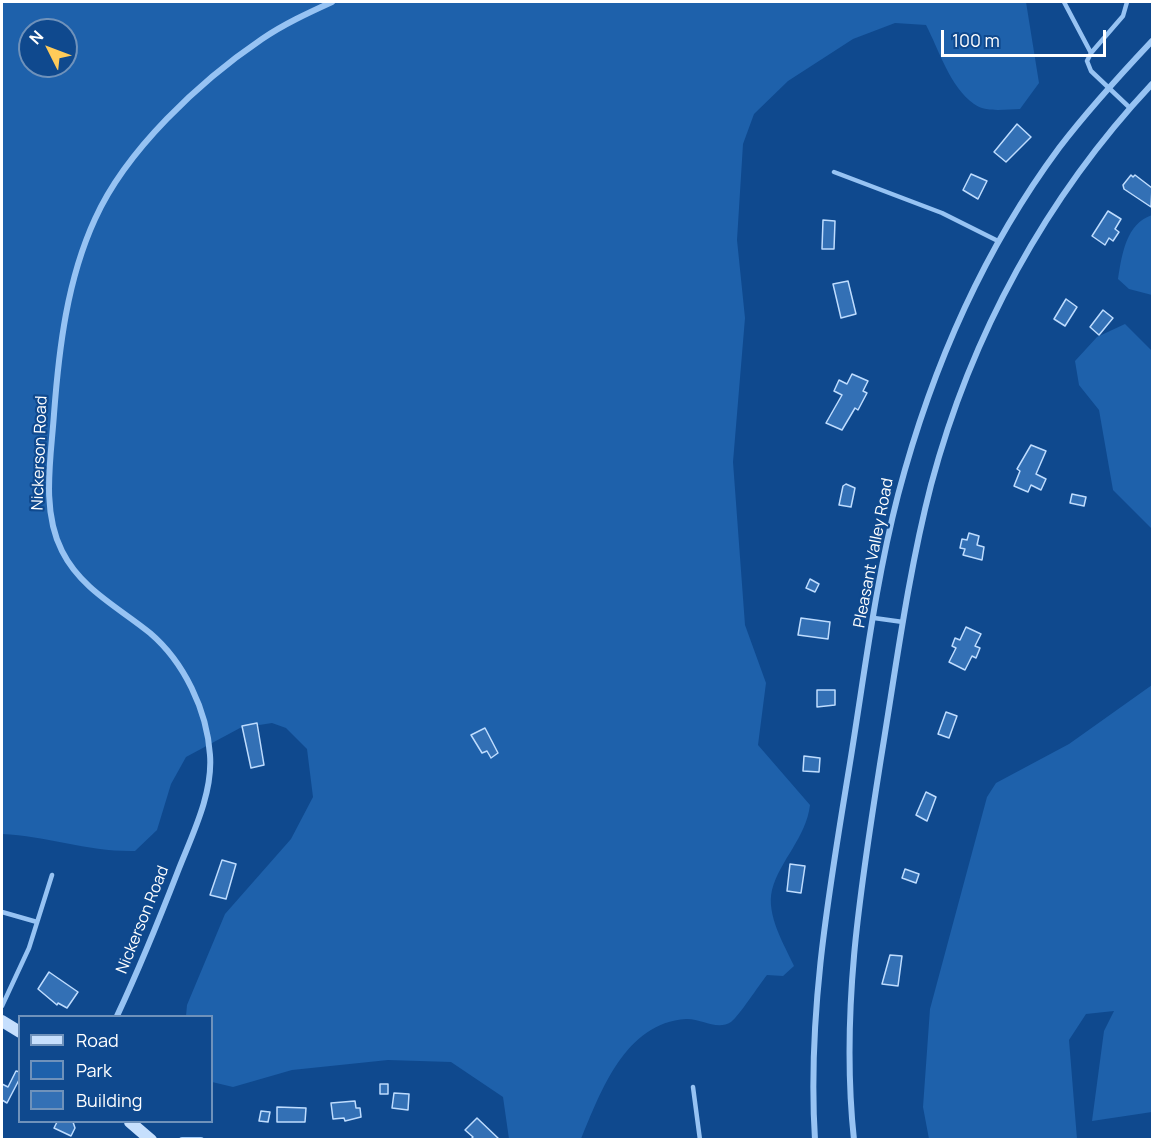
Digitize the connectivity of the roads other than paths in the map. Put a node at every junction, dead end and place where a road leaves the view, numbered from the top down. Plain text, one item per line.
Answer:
1 (332, 2) edge
2 (1064, 2) edge
3 (1127, 2) edge
4 (1152, 41) edge
5 (1091, 53) junction
6 (1152, 84) edge
7 (1108, 89) junction
8 (1130, 108) junction
9 (834, 172) dead end
10 (998, 241) junction
11 (874, 618) junction
12 (903, 622) junction
13 (52, 875) dead end
14 (2, 912) edge
15 (37, 922) junction
16 (2, 1006) edge
17 (118, 1015) edge
18 (2, 1020) edge
19 (18, 1031) edge
20 (693, 1087) dead end
21 (131, 1123) edge
22 (151, 1140) edge
23 (182, 1140) edge
24 (201, 1140) edge
25 (700, 1140) edge
26 (815, 1140) edge
27 (854, 1140) edge

1 - 17 street, Nickerson Road
2 - 5 lane
3 - 5 lane
4 - 7 street, Pleasant Valley Road
5 - 7 lane
6 - 8 street
7 - 8 lane
7 - 10 street, Pleasant Valley Road
8 - 12 street
9 - 10 lane
10 - 11 street, Pleasant Valley Road
11 - 12 lane
11 - 26 street, Pleasant Valley Road
12 - 27 street
13 - 15 lane
14 - 15 lane
15 - 16 lane
18 - 19 street
20 - 25 lane
21 - 22 street
23 - 24 street

